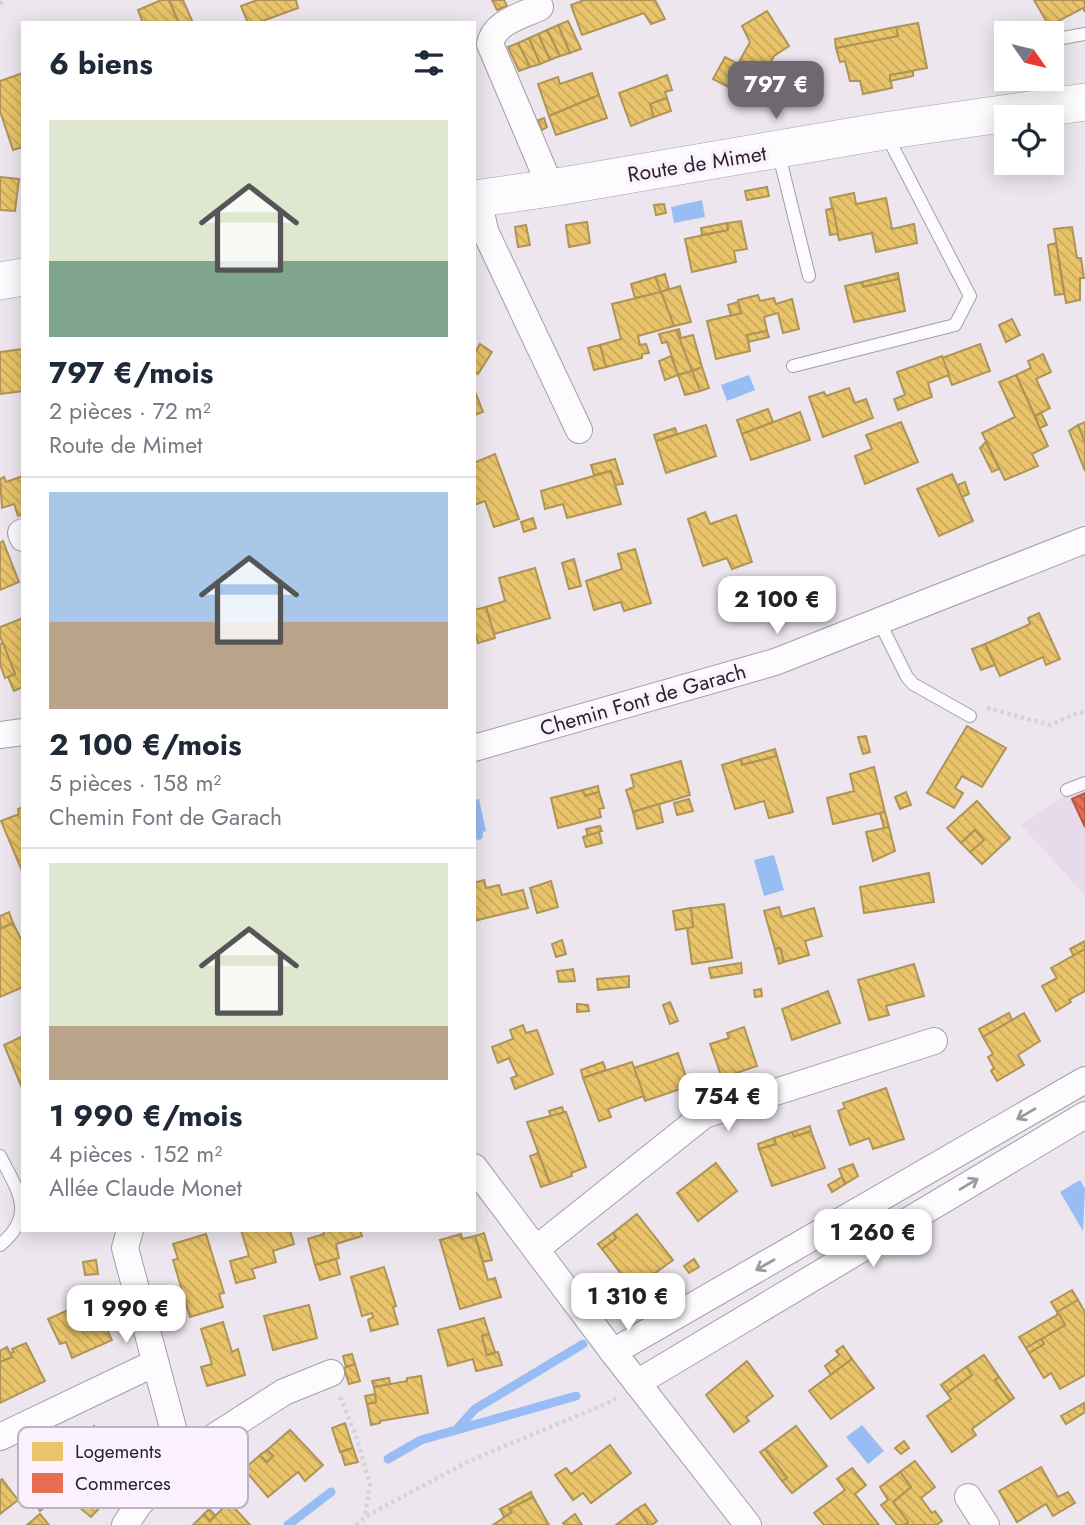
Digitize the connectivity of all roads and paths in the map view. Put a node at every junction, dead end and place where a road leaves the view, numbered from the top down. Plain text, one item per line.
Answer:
1 (4, 0) edge
2 (0, 4) edge
3 (540, 7) dead end
4 (1085, 34) edge
5 (1064, 38) edge
6 (1085, 102) edge
7 (884, 131) junction
8 (778, 150) junction
9 (551, 188) junction
10 (476, 198) edge
11 (21, 263) edge
12 (0, 266) edge
13 (21, 276) edge
14 (808, 276) dead end
15 (0, 281) edge
16 (793, 366) dead end
17 (579, 430) dead end
18 (1085, 540) edge
19 (879, 621) junction
20 (949, 704) junction
21 (1085, 715) edge
22 (970, 716) dead end
23 (21, 732) edge
24 (0, 735) edge
25 (476, 747) edge
26 (1085, 783) edge
27 (1067, 790) dead end
28 (934, 1041) dead end
29 (1085, 1080) edge
30 (1085, 1115) edge
31 (0, 1157) edge
32 (476, 1170) edge
33 (21, 1201) edge
34 (21, 1220) edge
35 (129, 1232) edge
36 (0, 1244) edge
37 (536, 1249) junction
38 (613, 1352) junction
39 (155, 1363) junction
40 (331, 1373) joint
41 (637, 1383) junction
42 (21, 1427) edge
43 (173, 1427) edge
44 (229, 1427) edge
45 (18, 1428) edge
46 (0, 1437) edge
47 (968, 1497) dead end
48 (136, 1508) edge
49 (365, 1517) junction
50 (125, 1525) edge
51 (356, 1525) edge
52 (748, 1525) edge
53 (986, 1525) edge

1 - 2 path
3 - 9 street
4 - 5 lane
6 - 7 street, Route de Mimet
7 - 8 street, Route de Mimet
7 - 16 lane
8 - 9 street, Route de Mimet
8 - 14 lane
9 - 10 street, Route de Mimet
10 - 17 street
11 - 12 street
13 - 15 street
18 - 19 street, Chemin Font de Garach
19 - 20 lane
19 - 25 street, Chemin Font de Garach
20 - 21 path
20 - 22 lane
23 - 24 street
26 - 27 lane
28 - 37 street
29 -> 38 street
41 -> 30 street
31 - 33 lane
32 - 37 street
34 - 36 lane
35 - 39 street
37 - 38 street
38 - 41 street
39 - 42 street
39 - 43 street
40 - 44 street
40 - 49 path
41 - 49 path
41 - 52 street
45 - 46 street
47 - 53 street
48 - 50 street
49 - 51 path

